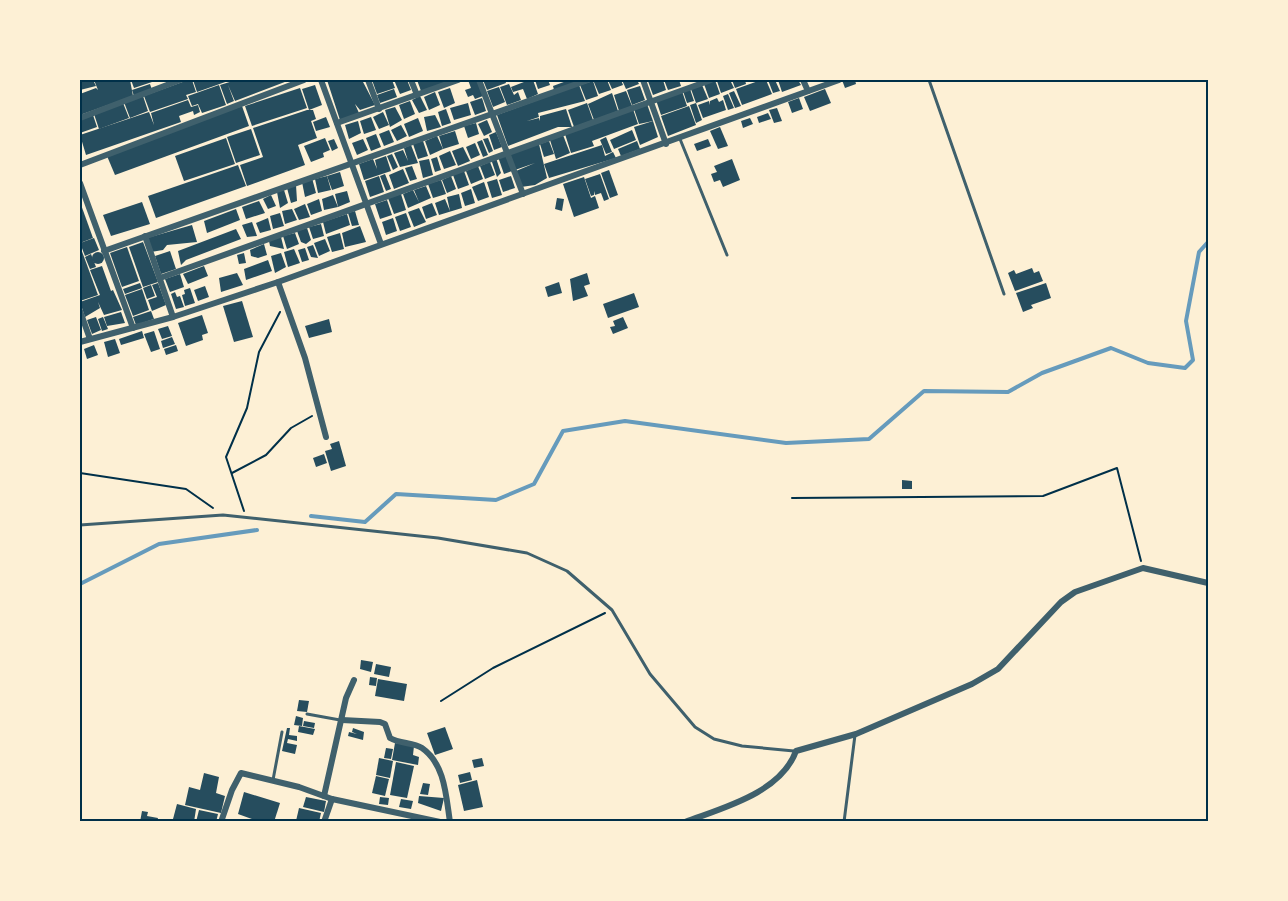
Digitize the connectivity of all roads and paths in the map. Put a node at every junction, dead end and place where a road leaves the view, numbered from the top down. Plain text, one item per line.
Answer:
1 (180, 80) edge
2 (304, 80) edge
3 (321, 80) edge
4 (368, 80) edge
5 (411, 80) edge
6 (457, 80) edge
7 (479, 80) edge
8 (588, 80) edge
9 (643, 80) edge
10 (711, 80) edge
11 (803, 80) edge
12 (839, 80) edge
13 (929, 80) edge
14 (808, 91) junction
15 (417, 95) junction
16 (651, 102) junction
17 (379, 108) junction
18 (492, 114) junction
19 (80, 118) edge
20 (337, 123) junction
21 (680, 139) junction
22 (666, 144) junction
23 (507, 152) junction
24 (351, 163) junction
25 (80, 165) edge
26 (80, 183) edge
27 (523, 194) junction
28 (365, 203) junction
29 (145, 236) junction
30 (381, 244) junction
31 (104, 251) junction
32 (727, 255) dead end
33 (160, 278) junction
34 (278, 282) junction
35 (1004, 294) dead end
36 (285, 301) junction
37 (80, 311) edge
38 (173, 317) junction
39 (133, 328) junction
40 (90, 339) junction
41 (80, 342) edge
42 (319, 412) junction
43 (326, 437) dead end
44 (80, 473) edge
45 (231, 474) junction
46 (792, 498) dead end
47 (223, 515) junction
48 (246, 518) junction
49 (80, 525) edge
50 (1143, 568) junction
51 (1209, 583) edge
52 (612, 610) junction
53 (354, 680) dead end
54 (441, 701) dead end
55 (307, 714) dead end
56 (342, 720) junction
57 (282, 732) dead end
58 (856, 734) junction
59 (796, 752) junction
60 (273, 780) junction
61 (324, 796) junction
62 (332, 799) junction
63 (415, 818) edge
64 (221, 822) edge
65 (324, 822) edge
66 (440, 822) edge
67 (450, 822) edge
68 (685, 822) edge
69 (844, 822) edge

1 - 19 street
2 - 25 street
3 - 20 street
4 - 17 street
5 - 15 street
6 - 15 street
7 - 18 street
8 - 18 street
9 - 16 street
10 - 16 street
11 - 14 street
12 - 14 street
13 - 35 lane
14 - 21 street
15 - 17 street
16 - 22 street
16 - 23 street
17 - 20 street
18 - 23 street
18 - 24 street
20 - 24 street
21 - 22 street
21 - 32 lane
22 - 27 street
23 - 27 street
23 - 28 street
24 - 28 street
24 - 29 street
26 - 31 street
27 - 30 street
28 - 30 street
28 - 33 street
29 - 31 street
29 - 33 street
30 - 34 street
31 - 39 street
33 - 38 street
34 - 36 street
34 - 38 street
36 - 42 street
36 - 45 path
37 - 40 street
38 - 39 street
39 - 40 street
40 - 41 street
42 - 43 street
42 - 45 path
44 - 47 path
45 - 48 path
46 - 50 path
47 - 48 lane
47 - 49 lane
48 - 52 lane
50 - 51 street
50 - 58 street
52 - 54 path
52 - 59 lane
53 - 56 street
55 - 56 lane
56 - 61 street
56 - 67 street
57 - 60 lane
58 - 59 street
58 - 69 lane
59 - 68 street
60 - 61 street
60 - 64 street
61 - 62 street
62 - 63 street
62 - 65 street
63 - 66 street

